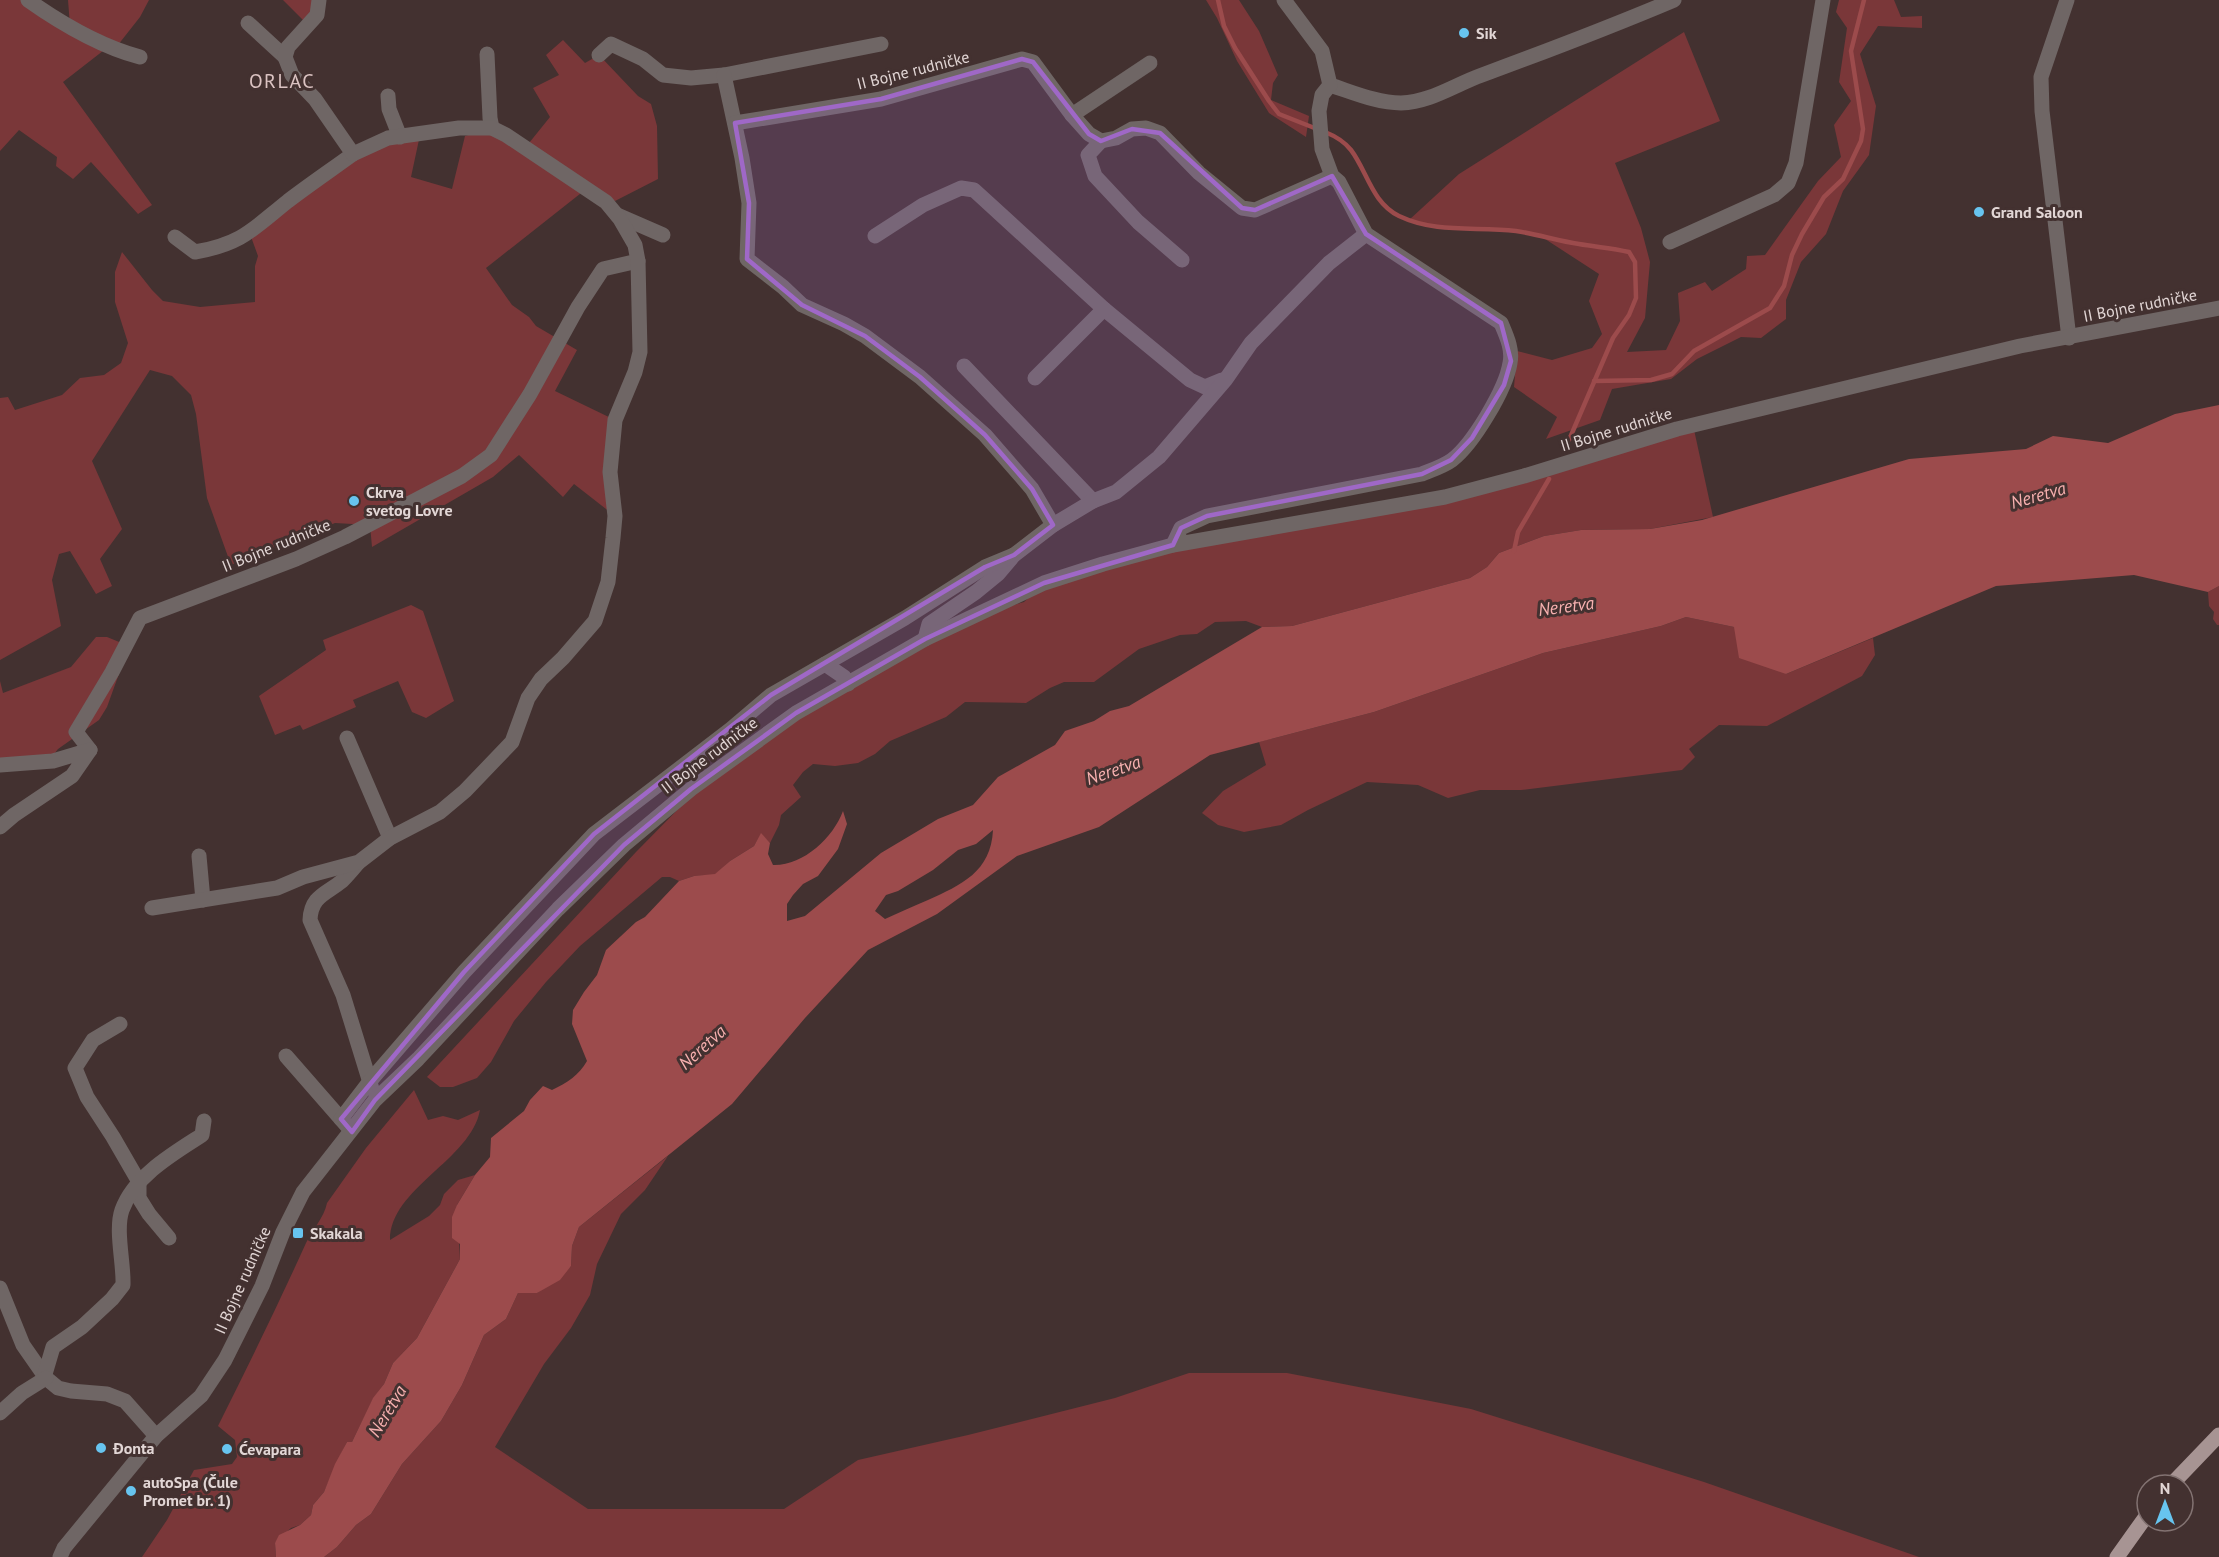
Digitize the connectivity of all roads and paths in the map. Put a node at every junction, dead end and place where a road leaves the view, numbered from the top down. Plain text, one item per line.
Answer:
1 (28, 0) edge
2 (319, 0) edge
3 (1284, 0) edge
4 (1674, 0) edge
5 (1823, 0) edge
6 (2067, 0) edge
7 (248, 23) dead end
8 (881, 44) dead end
9 (487, 54) dead end
10 (599, 55) dead end
11 (140, 57) dead end
12 (285, 57) junction
13 (1150, 63) dead end
14 (724, 75) junction
15 (1330, 85) junction
16 (388, 96) dead end
17 (1072, 115) junction
18 (735, 123) junction
19 (492, 128) junction
20 (400, 137) junction
21 (1101, 141) junction
22 (353, 154) junction
23 (1332, 176) junction
24 (616, 215) junction
25 (1366, 234) junction
26 (663, 235) dead end
27 (875, 236) dead end
28 (175, 237) dead end
29 (1670, 242) dead end
30 (1182, 260) dead end
31 (638, 261) junction
32 (2219, 308) edge
33 (1104, 309) junction
34 (2069, 338) junction
35 (964, 366) dead end
36 (1035, 378) dead end
37 (1226, 379) junction
38 (1094, 501) junction
39 (1053, 525) junction
40 (1173, 545) junction
41 (1014, 555) junction
42 (925, 639) junction
43 (825, 664) junction
44 (848, 684) junction
45 (347, 738) dead end
46 (90, 750) junction
47 (0, 765) edge
48 (0, 827) edge
49 (390, 838) junction
50 (199, 856) dead end
51 (359, 862) junction
52 (203, 900) junction
53 (152, 908) dead end
54 (120, 1024) dead end
55 (286, 1056) dead end
56 (369, 1081) junction
57 (375, 1100) junction
58 (341, 1119) junction
59 (204, 1121) dead end
60 (352, 1132) junction
61 (139, 1182) junction
62 (169, 1238) dead end
63 (0, 1288) edge
64 (45, 1376) junction
65 (0, 1413) edge
66 (2219, 1435) edge
67 (156, 1436) junction
68 (2183, 1473) edge
69 (2135, 1532) edge
70 (60, 1557) edge
71 (2117, 1557) edge

1 - 11 street
2 - 12 street
3 - 15 street
4 - 15 street
5 - 29 street
6 - 34 street, II Bojne rudničke
7 - 12 street
8 - 14 street, II Bojne rudničke
9 - 19 street
10 - 14 street, II Bojne rudničke
12 - 22 street
13 - 17 street
14 - 18 street
15 - 23 street
16 - 20 street
17 - 18 street, II Bojne rudničke
17 - 21 street, II Bojne rudničke
18 - 39 street
19 - 20 street
19 - 24 street
20 - 22 street
21 - 23 street
21 - 30 street
22 - 28 street
23 - 25 street
24 - 26 street
24 - 31 street
25 - 37 street
25 - 40 street
27 - 33 street
31 - 46 street, II Bojne rudničke
31 - 49 street
32 - 34 street, II Bojne rudničke
33 - 36 street
33 - 37 street
34 - 40 street, II Bojne rudničke
35 - 38 street
37 - 38 street
38 - 39 street
39 - 41 street
40 - 42 street, II Bojne rudničke
41 - 42 street, II Bojne rudničke
41 - 43 street, II Bojne rudničke
42 - 44 street, II Bojne rudničke
43 - 44 street
43 - 56 street, II Bojne rudničke
44 - 57 street, II Bojne rudničke
45 - 49 street
46 - 47 street
46 - 48 street
49 - 51 street
50 - 52 street
51 - 52 street
51 - 56 street
52 - 53 street
54 - 61 street
55 - 58 street
56 - 57 street
56 - 58 street, II Bojne rudničke
57 - 60 street, II Bojne rudničke
58 - 60 street
59 - 61 street
60 - 67 street, II Bojne rudničke
61 - 62 street
61 - 64 street
63 - 64 street
64 - 65 street
64 - 67 street
66 - 68 main road
67 - 70 street, II Bojne rudničke
69 - 71 main road

